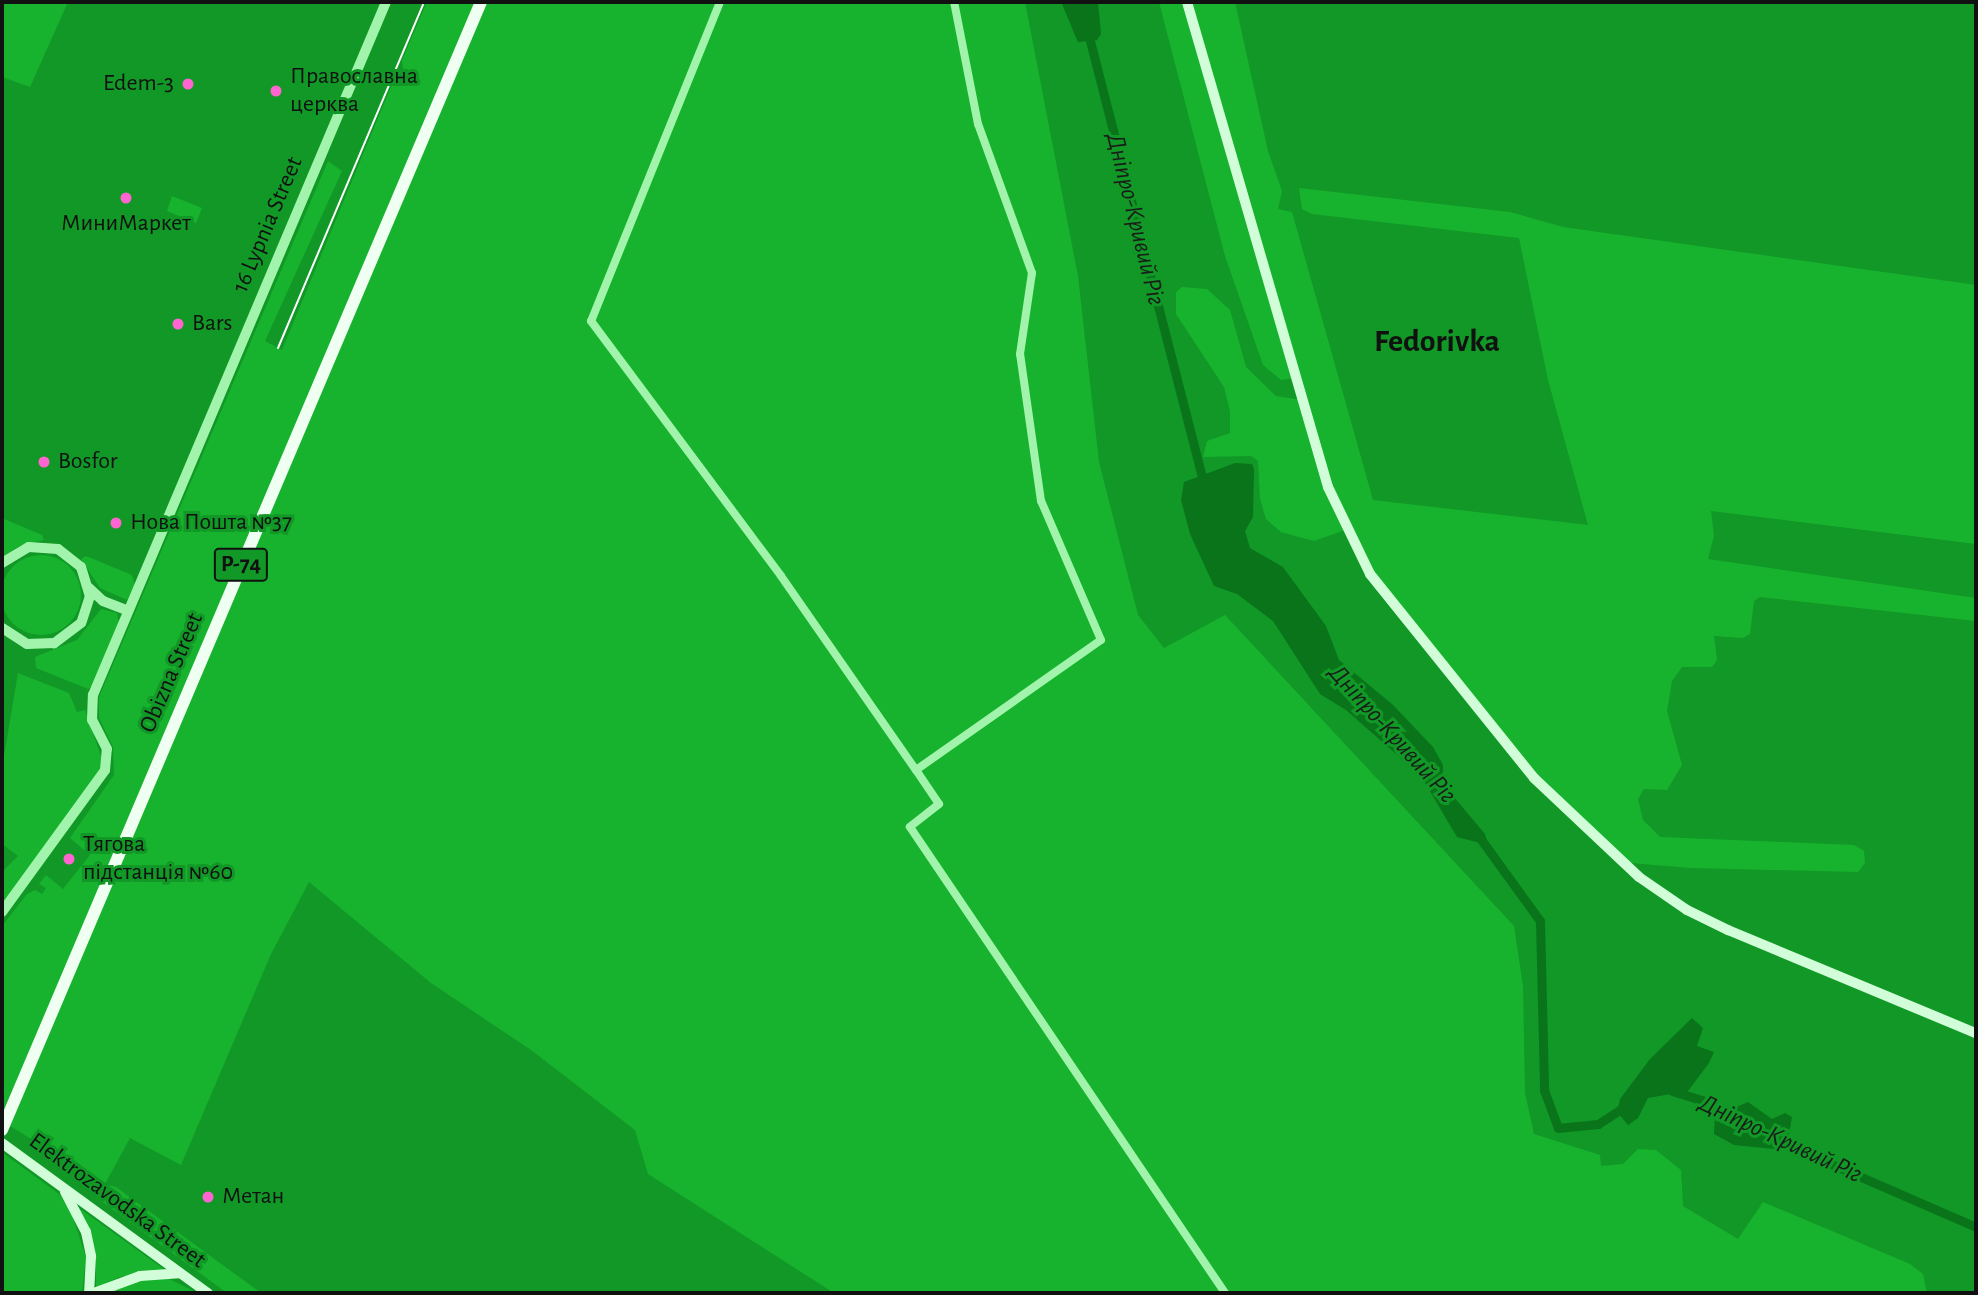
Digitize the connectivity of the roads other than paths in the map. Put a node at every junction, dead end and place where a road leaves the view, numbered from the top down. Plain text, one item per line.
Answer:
1 (386, 2) edge
2 (481, 2) edge
3 (720, 2) edge
4 (954, 2) edge
5 (1187, 2) edge
6 (2, 563) edge
7 (89, 588) junction
8 (110, 604) junction
9 (87, 611) junction
10 (127, 611) junction
11 (2, 628) edge
12 (916, 770) junction
13 (2, 912) edge
14 (1976, 1033) edge
15 (2, 1130) edge
16 (2, 1143) edge
17 (62, 1187) junction
18 (180, 1273) junction
19 (89, 1293) edge
20 (94, 1293) edge
21 (208, 1293) edge
22 (1225, 1293) edge

1 - 10 street, 16 Lypnia Street
2 - 15 main road, Obizna Street / Р-74
3 - 12 street
4 - 12 street
5 - 14 main road
6 - 7 street
7 - 8 street
7 - 9 street
8 - 9 street
8 - 10 street
9 - 11 street
10 - 13 street, 16 Lypnia Street
12 - 22 street
16 - 17 main road, Elektrozavodska Street
17 - 18 main road, Elektrozavodska Street
17 - 19 main road
18 - 20 main road
18 - 21 main road, Elektrozavodska Street

